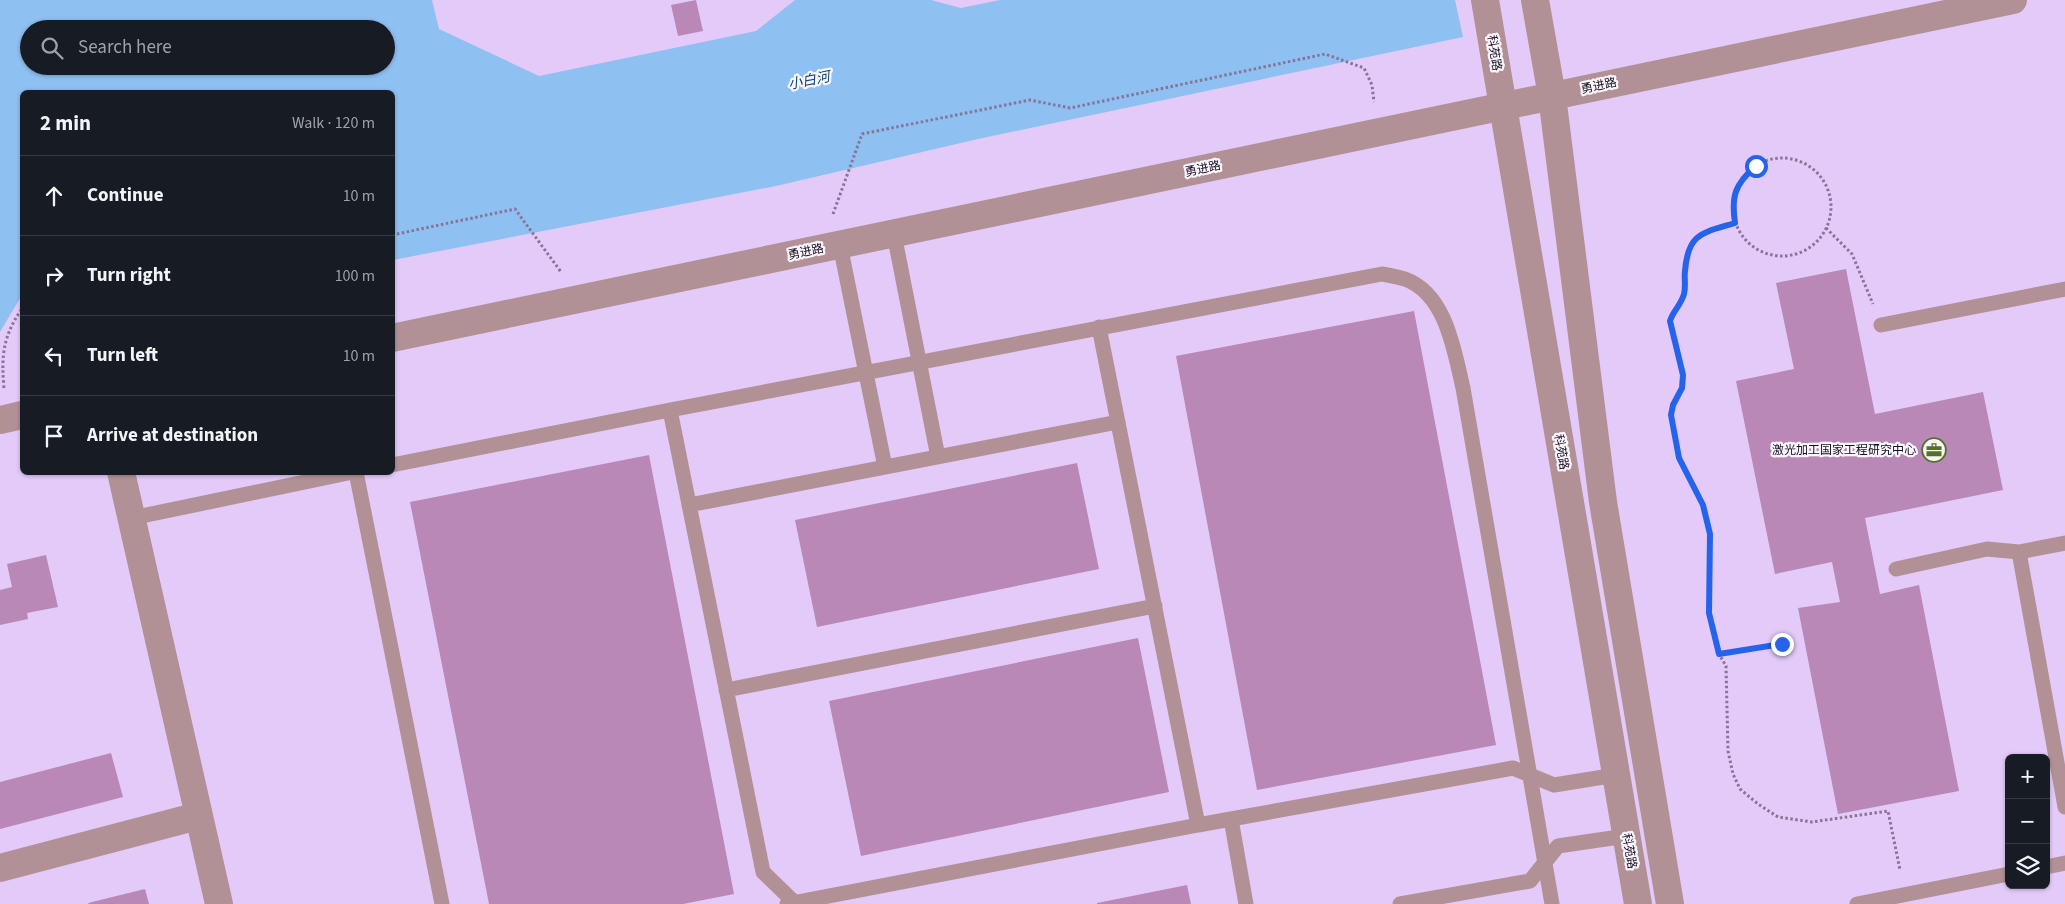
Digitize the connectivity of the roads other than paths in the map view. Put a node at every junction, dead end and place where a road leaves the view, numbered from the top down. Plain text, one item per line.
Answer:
1 (1485, 0) edge
2 (1535, 0) edge
3 (2013, 0) edge
4 (1552, 96) junction
5 (1502, 107) junction
6 (894, 234) junction
7 (840, 245) junction
8 (2065, 290) edge
9 (1881, 325) road end
10 (1099, 327) junction
11 (395, 337) edge
12 (920, 362) junction
13 (867, 372) junction
14 (670, 410) junction
15 (1118, 422) junction
16 (938, 457) junction
17 (395, 464) edge
18 (885, 467) junction
19 (122, 475) edge
20 (340, 475) edge
21 (356, 475) edge
22 (689, 505) junction
23 (132, 518) junction
24 (2065, 543) edge
25 (2019, 552) junction
26 (1896, 569) dead end
27 (1155, 606) junction
28 (726, 690) junction
29 (1530, 775) junction
30 (1616, 775) junction
31 (2065, 807) edge
32 (198, 816) junction
33 (1231, 818) junction
34 (1198, 825) junction
35 (1626, 836) junction
36 (1545, 862) junction
37 (2065, 863) edge
38 (2050, 866) edge
39 (0, 868) edge
40 (2005, 875) edge
41 (219, 904) edge
42 (442, 904) edge
43 (791, 904) edge
44 (1246, 904) edge
45 (1400, 904) edge
46 (1552, 904) edge
47 (1638, 904) edge
48 (1670, 904) edge
49 (1857, 904) edge

1 - 5 street, 科苑路
2 - 4 street
3 - 4 street, 勇进路
4 - 5 street, 勇进路
4 - 48 street
5 - 6 street, 勇进路
5 - 30 street, 科苑路
6 - 7 street, 勇进路
6 - 12 lane
7 - 11 street, 勇进路
7 - 13 lane
8 - 9 lane
10 - 12 lane
10 - 15 lane
10 - 29 lane
12 - 13 lane
12 - 16 lane
13 - 14 lane
13 - 18 lane
14 - 17 lane
14 - 22 lane
15 - 16 lane
15 - 27 lane
16 - 18 lane
18 - 22 lane
19 - 23 street
20 - 23 lane
21 - 42 lane
22 - 28 lane
23 - 32 street
24 - 25 lane
25 - 26 lane
25 - 31 lane
27 - 28 lane
27 - 34 lane
28 - 43 lane
29 - 30 lane
29 - 33 lane
29 - 36 lane
30 - 35 street, 科苑路
32 - 39 street
32 - 41 street
33 - 34 lane
33 - 44 lane
34 - 43 lane
35 - 36 lane
35 - 47 street, 科苑路
36 - 45 lane
36 - 46 lane
37 - 38 lane
40 - 49 lane

